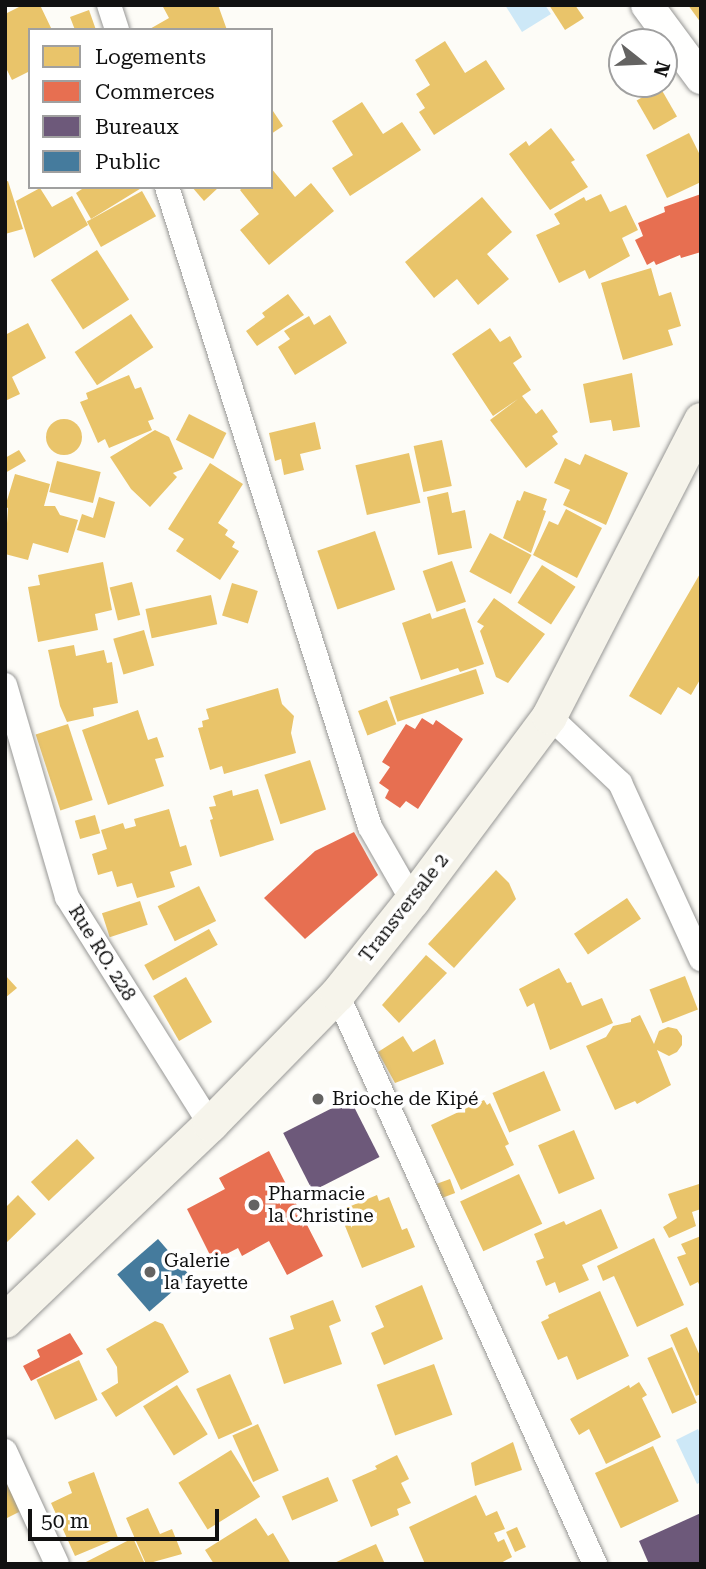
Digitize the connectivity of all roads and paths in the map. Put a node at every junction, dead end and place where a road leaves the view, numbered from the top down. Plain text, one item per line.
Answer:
1 (109, 5) edge
2 (647, 5) edge
3 (116, 28) edge
4 (701, 78) edge
5 (168, 189) edge
6 (701, 420) edge
7 (5, 685) edge
8 (549, 716) junction
9 (412, 900) junction
10 (701, 959) edge
11 (337, 994) junction
12 (209, 1124) junction
13 (5, 1320) edge
14 (5, 1451) edge
15 (57, 1564) edge
16 (595, 1564) edge

1 - 3 street
2 - 4 street
5 - 9 street
6 - 8 main road, Transversale 2
7 - 12 street, Rue RO. 228
8 - 9 main road, Transversale 2
8 - 10 street
9 - 11 main road, Transversale 2
11 - 12 main road, Transversale 2
11 - 16 street
12 - 13 main road, Transversale 2
14 - 15 street

